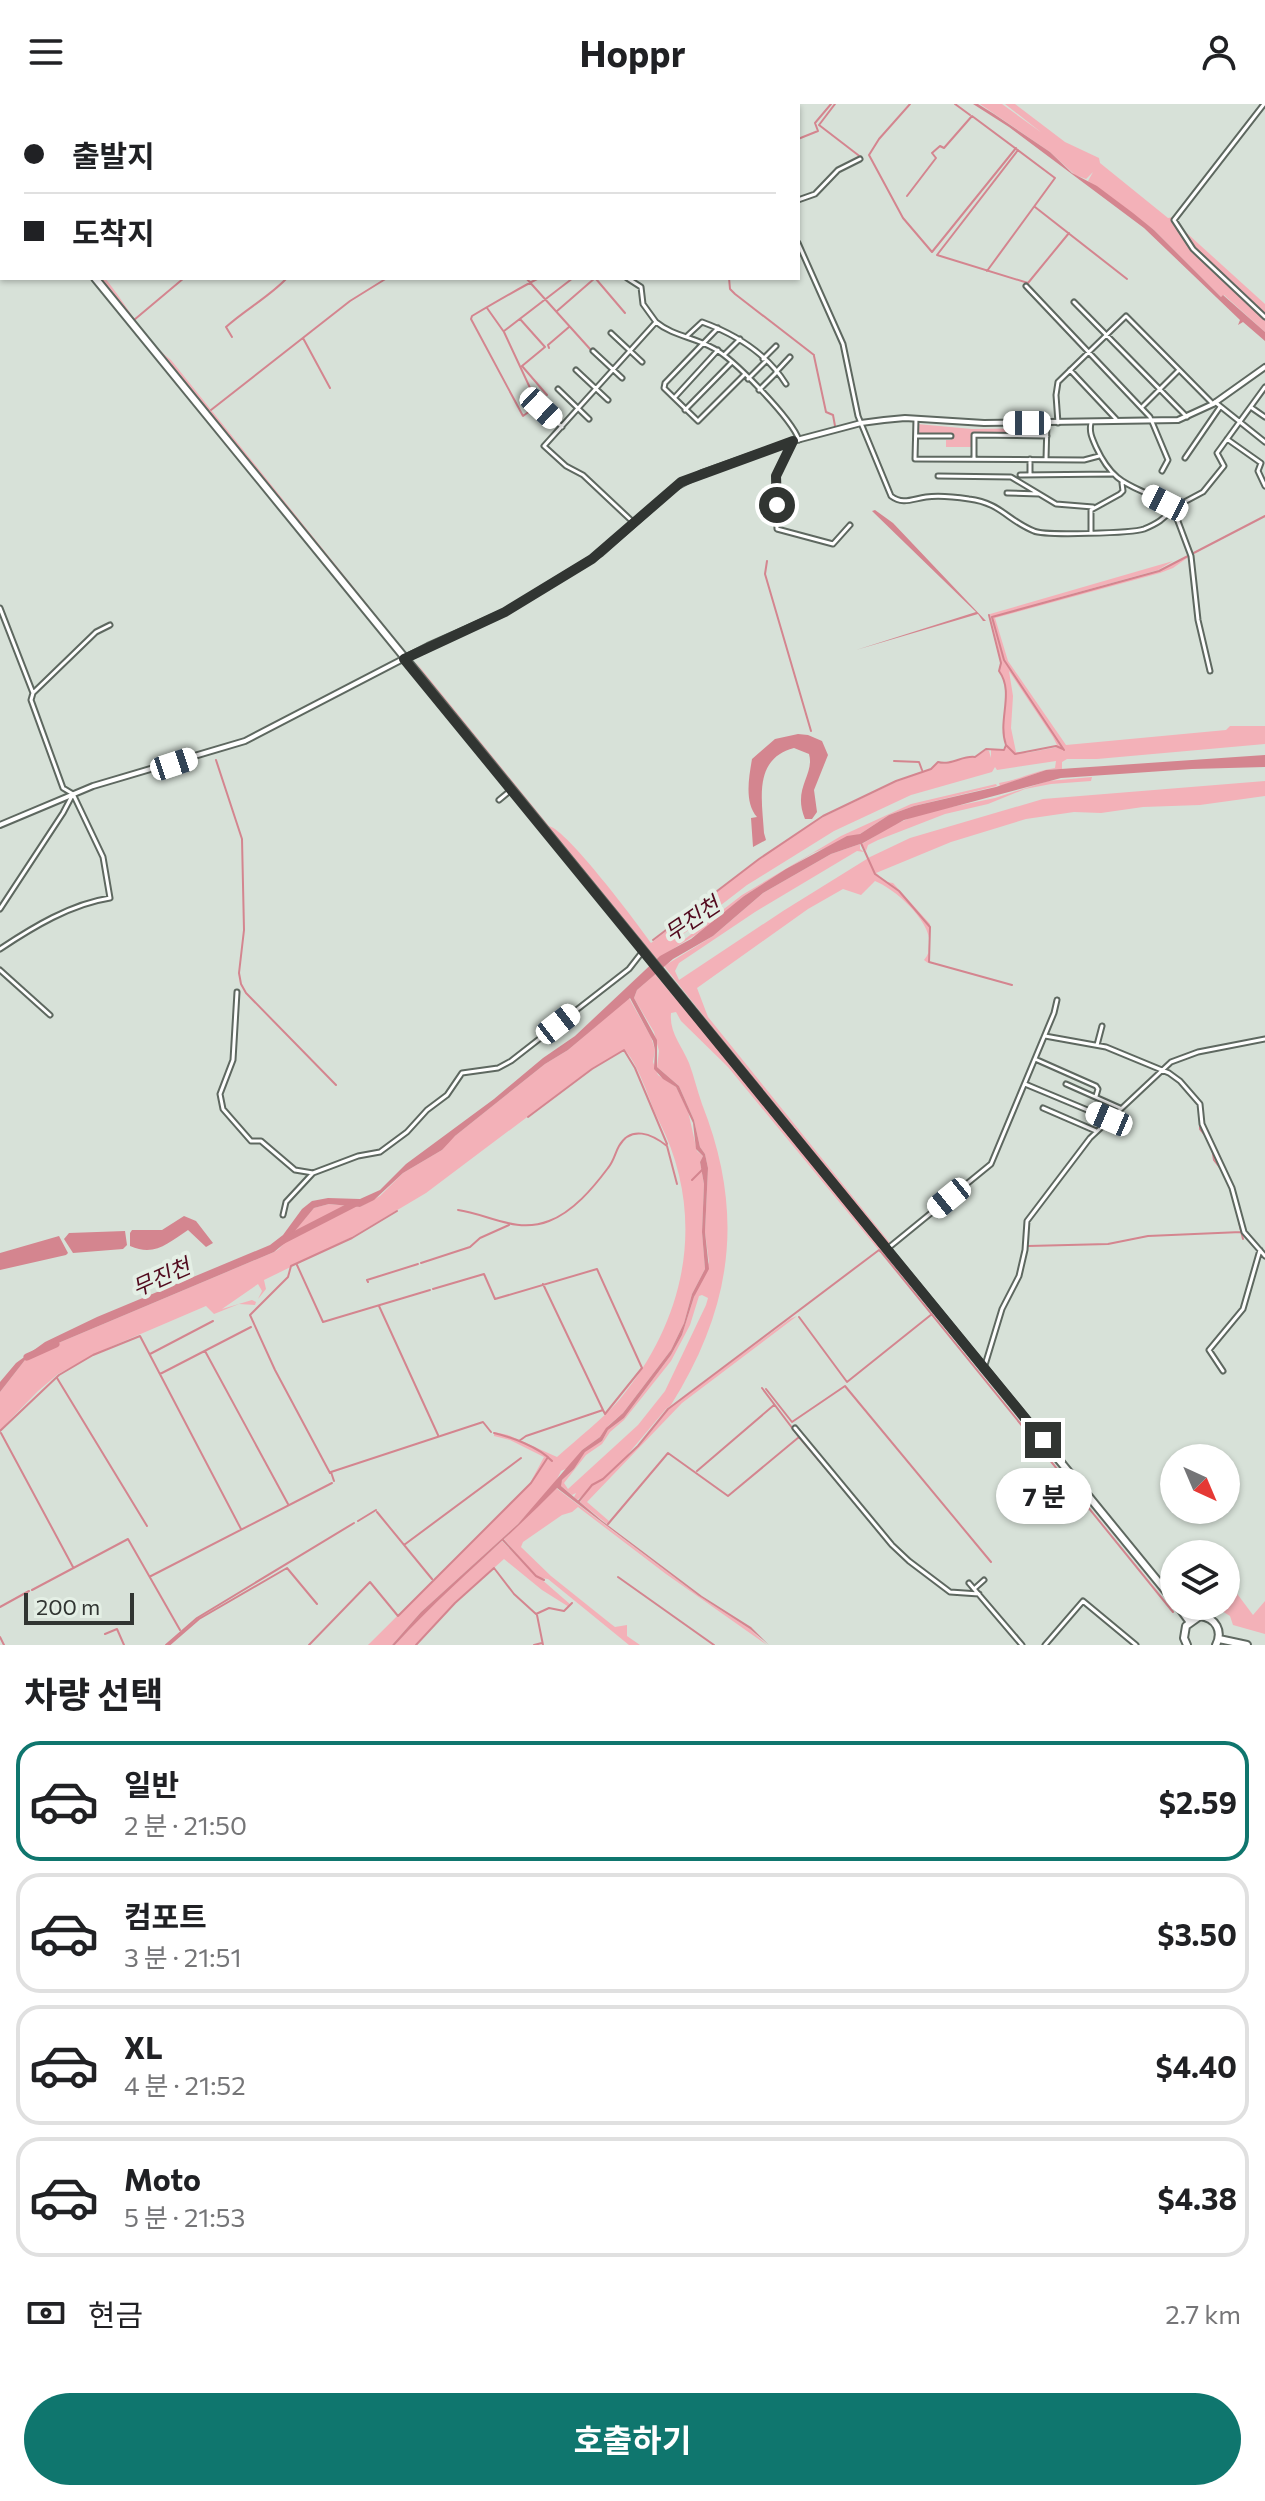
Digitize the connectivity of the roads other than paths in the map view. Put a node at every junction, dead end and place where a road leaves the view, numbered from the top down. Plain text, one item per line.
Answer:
1 (1264, 104) edge
2 (860, 159) dead end
3 (800, 199) edge
4 (800, 247) edge
5 (97, 280) edge
6 (630, 280) edge
7 (1026, 286) dead end
8 (1074, 302) dead end
9 (1265, 317) edge
10 (656, 322) junction
11 (718, 328) junction
12 (611, 333) dead end
13 (1107, 334) junction
14 (686, 337) junction
15 (740, 339) junction
16 (704, 343) junction
17 (776, 346) dead end
18 (718, 350) junction
19 (593, 351) dead end
20 (630, 351) junction
21 (1089, 353) junction
22 (724, 355) junction
23 (790, 357) dead end
24 (764, 360) junction
25 (642, 362) dead end
26 (732, 362) junction
27 (1265, 367) edge
28 (576, 370) dead end
29 (613, 370) junction
30 (1070, 370) junction
31 (1179, 370) junction
32 (776, 372) junction
33 (746, 377) junction
34 (622, 378) dead end
35 (786, 384) dead end
36 (1265, 387) edge
37 (558, 389) dead end
38 (596, 389) junction
39 (1160, 389) junction
40 (759, 390) junction
41 (674, 398) junction
42 (608, 400) dead end
43 (1214, 403) junction
44 (1220, 407) junction
45 (1251, 407) junction
46 (541, 408) dead end
47 (1141, 408) junction
48 (578, 409) junction
49 (685, 410) junction
50 (1187, 417) junction
51 (1265, 417) edge
52 (589, 419) dead end
53 (916, 419) junction
54 (1047, 422) junction
55 (1091, 422) junction
56 (1118, 422) junction
57 (1152, 422) junction
58 (861, 423) junction
59 (1058, 423) junction
60 (1239, 423) junction
61 (562, 427) junction
62 (916, 436) junction
63 (951, 436) dead end
64 (1047, 436) junction
65 (1227, 439) junction
66 (799, 440) junction
67 (793, 441) junction
68 (1265, 442) edge
69 (1101, 456) junction
70 (1185, 458) dead end
71 (974, 459) junction
72 (1030, 459) junction
73 (1046, 459) junction
74 (1162, 471) dead end
75 (1030, 474) junction
76 (1113, 474) junction
77 (1020, 475) dead end
78 (938, 476) dead end
79 (1122, 483) junction
80 (1265, 486) edge
81 (1007, 493) dead end
82 (1039, 494) junction
83 (1093, 507) junction
84 (1173, 508) junction
85 (634, 523) junction
86 (850, 525) dead end
87 (1091, 532) junction
88 (0, 608) edge
89 (110, 625) dead end
90 (404, 659) junction
91 (1210, 671) dead end
92 (33, 693) junction
93 (511, 790) junction
94 (73, 794) junction
95 (499, 800) dead end
96 (0, 825) edge
97 (0, 909) edge
98 (0, 949) edge
99 (645, 954) junction
100 (0, 970) edge
101 (237, 992) dead end
102 (1057, 1000) dead end
103 (50, 1015) dead end
104 (1102, 1026) dead end
105 (1045, 1036) junction
106 (1265, 1039) edge
107 (1097, 1045) junction
108 (1035, 1059) junction
109 (1161, 1070) junction
110 (1025, 1084) junction
111 (1066, 1084) dead end
112 (1096, 1096) junction
113 (1043, 1108) dead end
114 (1120, 1108) junction
115 (1109, 1119) junction
116 (1096, 1131) junction
117 (313, 1173) junction
118 (283, 1215) dead end
119 (887, 1249) junction
120 (1260, 1250) junction
121 (1265, 1256) edge
122 (983, 1367) junction
123 (1223, 1371) dead end
124 (795, 1428) dead end
125 (984, 1580) dead end
126 (969, 1583) dead end
127 (1160, 1584) edge
128 (974, 1589) junction
129 (979, 1594) junction
130 (1189, 1621) joint
131 (1217, 1642) edge
132 (1022, 1645) edge
133 (1045, 1645) edge
134 (1136, 1645) edge
135 (1187, 1645) edge
136 (1247, 1645) edge

1 - 9 street
2 - 3 street
4 - 58 street
5 - 90 main road
6 - 10 street
7 - 21 street
8 - 13 street
10 - 14 street
10 - 20 street
11 - 14 street
11 - 15 street
11 - 16 street
12 - 20 street
13 - 21 street
13 - 31 street
13 - 39 street
14 - 16 street
15 - 22 street
15 - 24 street
16 - 18 street
16 - 41 street
17 - 24 street
18 - 22 street
18 - 41 street
19 - 29 street
20 - 25 street
20 - 29 street
21 - 30 street
21 - 47 street
22 - 26 street
23 - 32 street
24 - 32 street
24 - 33 street
26 - 33 street
26 - 49 street
27 - 43 main road
28 - 38 street
29 - 34 street
29 - 38 street
30 - 56 street
30 - 59 street
31 - 39 street
31 - 43 street
32 - 35 street
32 - 40 street
33 - 40 street
33 - 49 street
36 - 45 street
37 - 48 street
38 - 42 street
38 - 48 street
39 - 47 street
39 - 50 street
40 - 66 street
41 - 49 street
43 - 44 street
43 - 50 main road
44 - 60 street
44 - 70 street
45 - 51 street
45 - 60 street
46 - 61 street
47 - 57 street
48 - 52 street
48 - 61 street
50 - 57 main road
53 - 54 main road
53 - 58 main road
53 - 62 street
54 - 59 main road
54 - 64 street
55 - 56 main road
55 - 59 main road
55 - 69 street
56 - 57 main road
57 - 74 street
58 - 66 main road
58 - 87 street
60 - 65 street
60 - 68 street
61 - 85 street
62 - 63 street
62 - 71 street
64 - 71 street
64 - 73 street
65 - 80 street
65 - 84 street
66 - 67 main road
67 - 85 main road
67 - 86 street
69 - 73 street
69 - 76 street
71 - 72 street
72 - 73 street
72 - 75 street
75 - 76 street
75 - 77 street
76 - 79 street
78 - 82 street
79 - 83 street
79 - 84 street
81 - 82 street
82 - 83 street
83 - 87 street
84 - 87 street
84 - 91 street
85 - 90 main road
88 - 92 street
89 - 92 street
90 - 93 main road
90 - 94 main road
92 - 94 street
93 - 95 street
93 - 99 main road
94 - 96 main road
94 - 97 street
94 - 98 street
99 - 117 street
99 - 119 main road
100 - 103 street
101 - 117 street
102 - 105 street
104 - 107 street
105 - 107 street
105 - 108 street
106 - 109 street
107 - 109 street
108 - 110 street
108 - 112 street
109 - 114 street
109 - 120 street
110 - 115 street
110 - 119 street
111 - 112 street
112 - 114 street
113 - 116 street
114 - 115 street
115 - 116 street
116 - 122 street
117 - 118 street
119 - 122 main road
120 - 121 street
120 - 123 street
122 - 127 main road
124 - 129 street
125 - 128 street
126 - 128 street
128 - 129 street
129 - 132 street
130 - 131 main road
130 - 135 main road
131 - 136 main road
133 - 134 street

